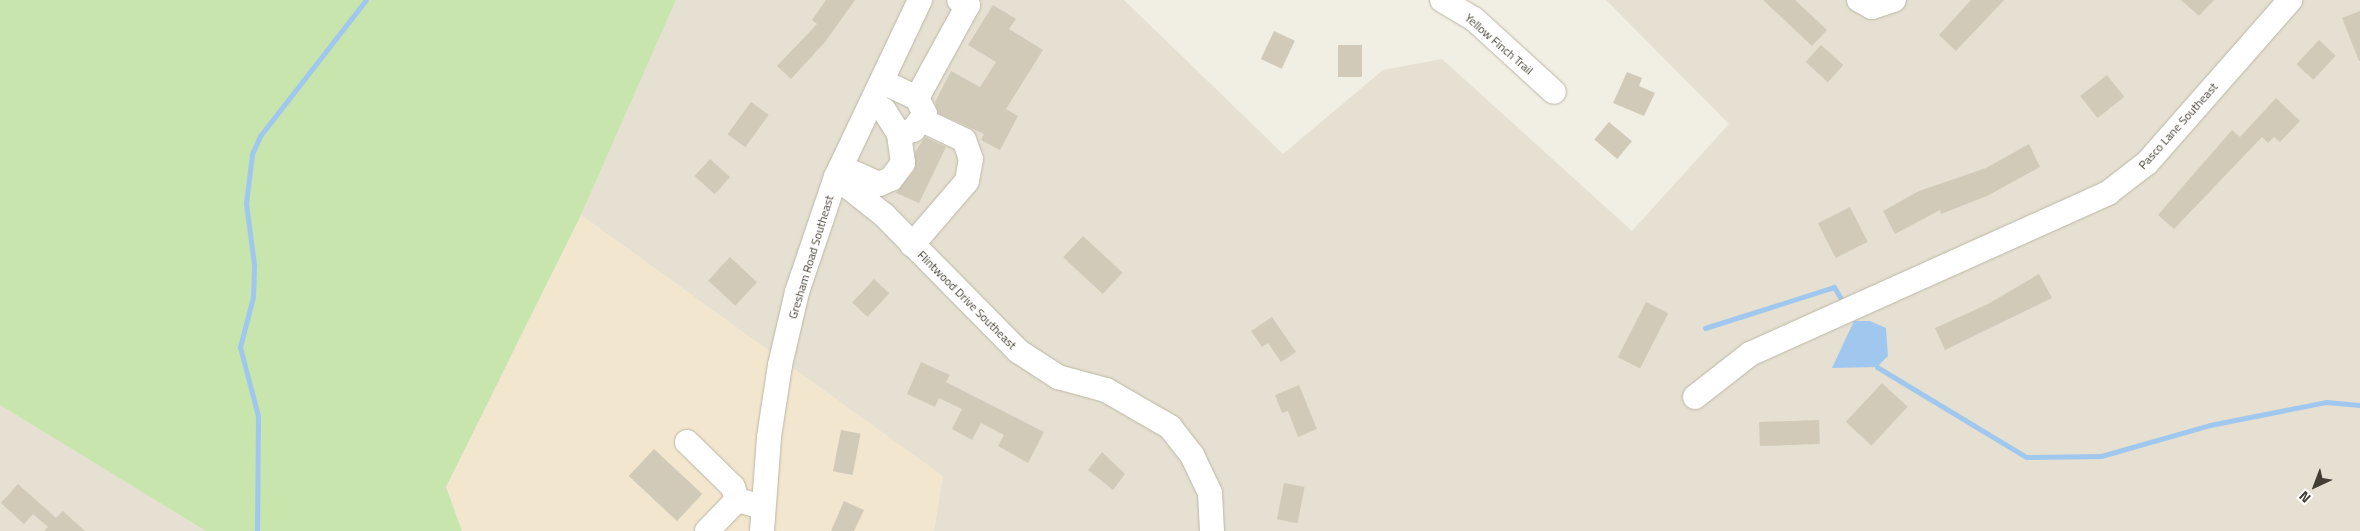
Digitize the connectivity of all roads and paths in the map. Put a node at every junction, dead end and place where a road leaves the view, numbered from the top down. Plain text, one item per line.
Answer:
1 (920, 0) edge
2 (959, 0) edge
3 (1442, 0) edge
4 (1859, 0) edge
5 (1894, 0) edge
6 (2290, 0) edge
7 (882, 82) junction
8 (1554, 92) dead end
9 (871, 104) junction
10 (920, 109) junction
11 (899, 134) junction
12 (839, 172) junction
13 (912, 245) junction
14 (1695, 397) dead end
15 (687, 442) dead end
16 (737, 500) junction
17 (764, 508) junction
18 (707, 531) edge
19 (762, 531) edge
20 (1212, 531) edge

1 - 7 street, Gresham Road Southeast
2 - 10 street
3 - 8 street, Yellow Finch Trail
4 - 5 street
6 - 14 street, Pasco Lane Southeast
7 - 9 street, Gresham Road Southeast
7 - 10 street
9 - 11 street
9 - 12 street, Gresham Road Southeast
10 - 11 street
10 - 13 street
11 - 12 street
12 - 13 street, Flintwood Drive Southeast
12 - 17 street, Gresham Road Southeast
13 - 20 street, Flintwood Drive Southeast
15 - 16 street
16 - 17 street
16 - 18 street
17 - 19 street, Gresham Road Southeast

